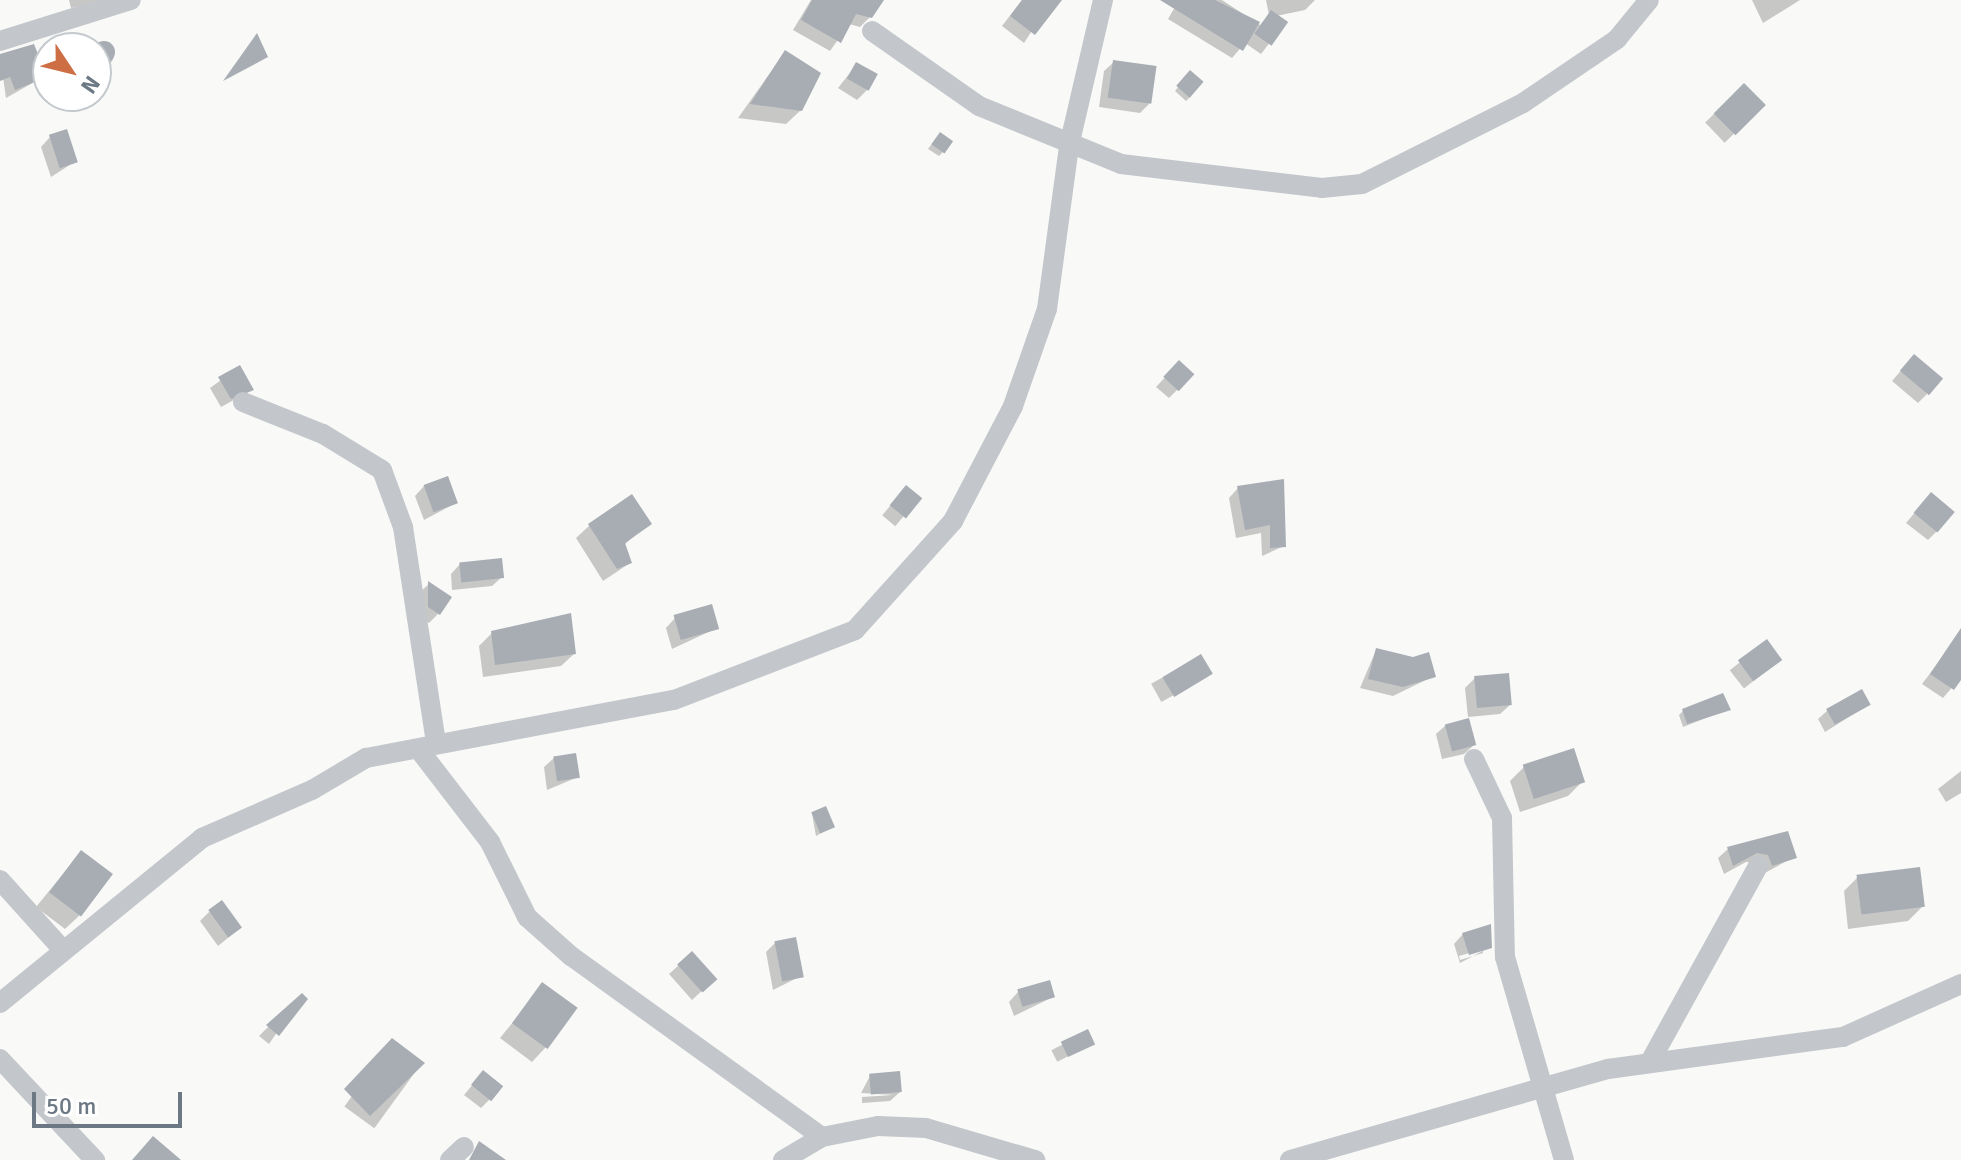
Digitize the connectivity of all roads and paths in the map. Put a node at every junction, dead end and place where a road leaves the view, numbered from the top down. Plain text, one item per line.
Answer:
1 (131, 0) edge
2 (1103, 0) edge
3 (1649, 0) edge
4 (872, 31) dead end
5 (0, 41) edge
6 (1069, 146) junction
7 (243, 402) dead end
8 (428, 746) junction
9 (1474, 759) dead end
10 (1758, 866) dead end
11 (0, 880) edge
12 (63, 950) junction
13 (1961, 984) edge
14 (0, 1003) edge
15 (0, 1059) edge
16 (1651, 1060) junction
17 (1543, 1084) junction
18 (822, 1137) junction
19 (95, 1160) edge
20 (783, 1160) edge
21 (1035, 1160) edge
22 (1290, 1160) edge
23 (1564, 1160) edge

1 - 5 street
2 - 6 street
3 - 6 street
4 - 6 street
6 - 8 street
7 - 8 street
8 - 12 street
8 - 18 street
9 - 17 street
10 - 16 street
11 - 12 street
12 - 14 street
13 - 16 street
15 - 19 street
16 - 17 street
17 - 22 street
17 - 23 street
18 - 20 street
18 - 21 street

